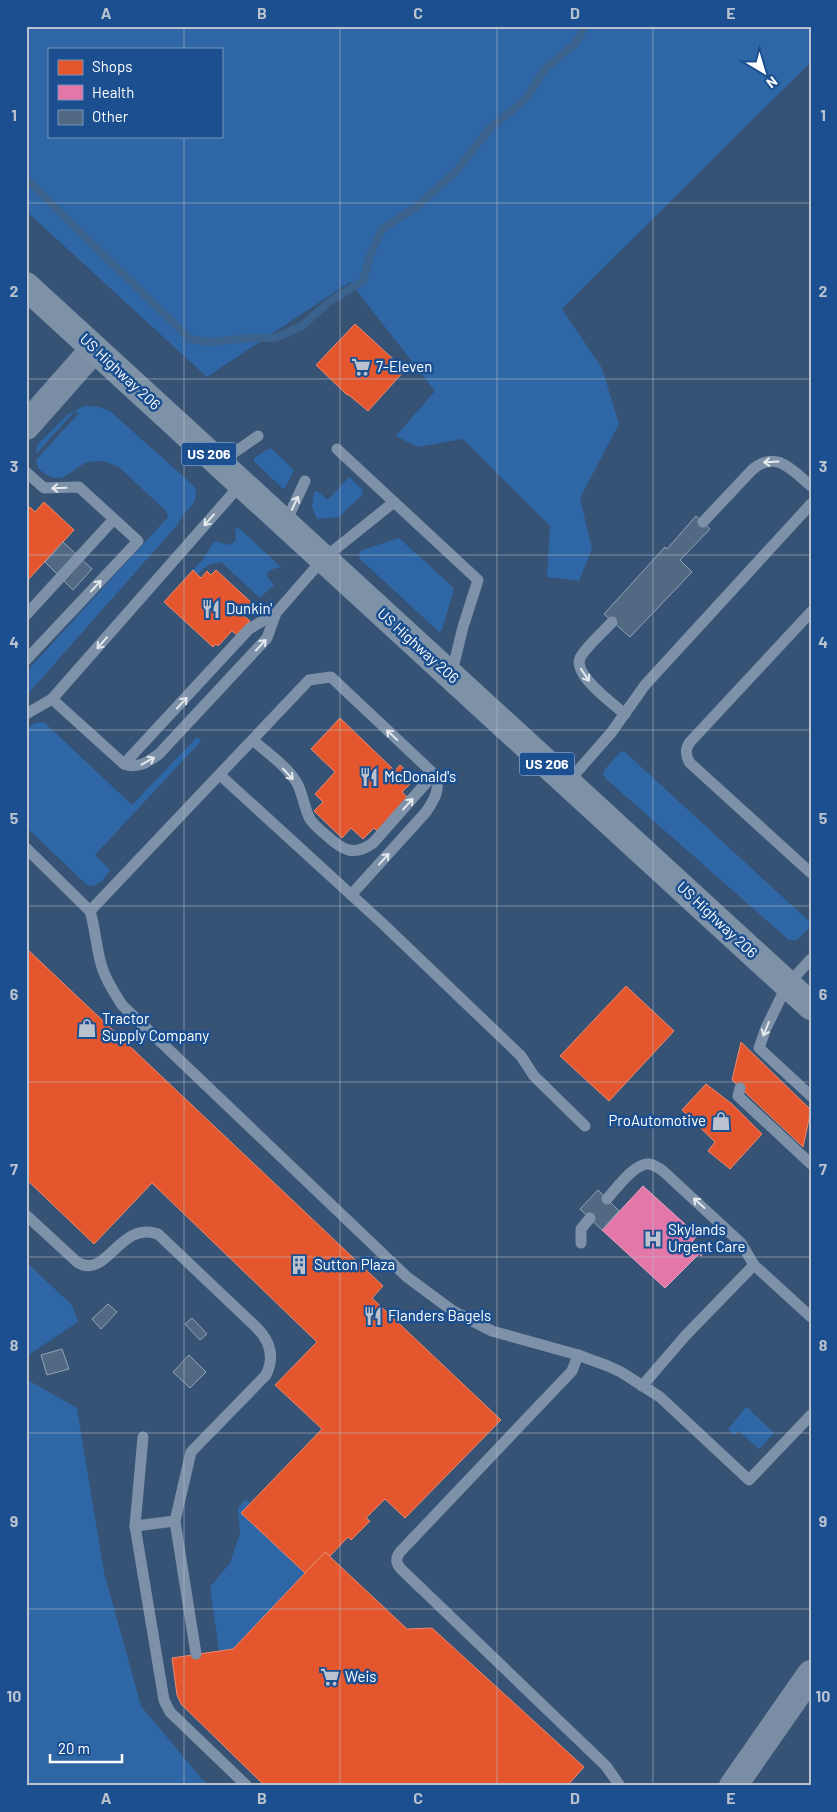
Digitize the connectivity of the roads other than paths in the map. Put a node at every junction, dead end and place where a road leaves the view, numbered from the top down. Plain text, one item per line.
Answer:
1 (26, 286) edge
2 (94, 348) junction
3 (26, 426) edge
4 (258, 436) dead end
5 (337, 449) dead end
6 (219, 463) junction
7 (26, 472) edge
8 (305, 481) dead end
9 (241, 484) junction
10 (811, 486) edge
11 (394, 502) junction
12 (811, 504) edge
13 (114, 519) junction
14 (702, 522) dead end
15 (286, 524) junction
16 (322, 559) junction
17 (811, 612) edge
18 (276, 613) junction
19 (26, 615) edge
20 (612, 622) dead end
21 (26, 660) edge
22 (451, 676) junction
23 (52, 699) junction
24 (26, 714) edge
25 (625, 714) junction
26 (253, 740) junction
27 (124, 764) junction
28 (220, 774) junction
29 (434, 774) junction
30 (567, 782) junction
31 (26, 848) edge
32 (811, 873) edge
33 (351, 895) junction
34 (90, 912) junction
35 (811, 959) edge
36 (787, 985) junction
37 (811, 1006) edge
38 (740, 1088) dead end
39 (811, 1096) edge
40 (585, 1126) dead end
41 (811, 1164) edge
42 (608, 1199) dead end
43 (26, 1215) edge
44 (590, 1218) dead end
45 (580, 1242) dead end
46 (754, 1265) junction
47 (811, 1317) edge
48 (578, 1355) junction
49 (642, 1386) junction
50 (811, 1415) edge
51 (144, 1437) dead end
52 (175, 1521) junction
53 (135, 1526) junction
54 (196, 1654) dead end
55 (811, 1674) edge
56 (247, 1786) edge
57 (620, 1786) edge
58 (733, 1786) edge

1 - 2 highway, US Highway 206 / US 206
2 - 3 street
2 - 6 highway, US Highway 206 / US 206
4 - 6 lane
5 - 11 lane
6 - 9 highway, US Highway 206 / US 206
13 -> 7 lane
15 -> 8 lane
9 - 15 highway, US Highway 206 / US 206
9 -> 23 lane
10 -> 14 lane
11 - 16 lane
11 - 22 lane
12 - 25 lane
13 - 19 lane
21 -> 13 lane
15 - 16 highway, US Highway 206 / US 206
16 - 18 lane
16 - 22 highway, US Highway 206 / US 206
17 - 32 lane
27 -> 18 lane
27 -> 18 lane
20 -> 25 lane
22 - 30 highway, US Highway 206 / US 206
23 - 24 lane
23 - 27 lane
25 - 30 lane
26 - 28 lane
29 -> 26 lane
26 -> 29 lane
28 - 33 lane
28 - 34 lane
33 -> 29 lane
30 - 36 highway, US Highway 206 / US 206
31 - 34 lane
33 - 40 lane
34 - 48 lane
35 - 36 lane
36 - 37 highway, US Highway 206 / US 206
36 -> 39 lane
38 - 41 lane
46 -> 42 lane
43 - 52 lane
44 - 45 lane
46 - 47 lane
46 - 49 lane
48 - 49 lane
48 - 57 lane
49 - 50 lane
51 - 53 lane
52 - 53 lane
52 - 54 lane
53 - 56 lane
55 - 58 street

